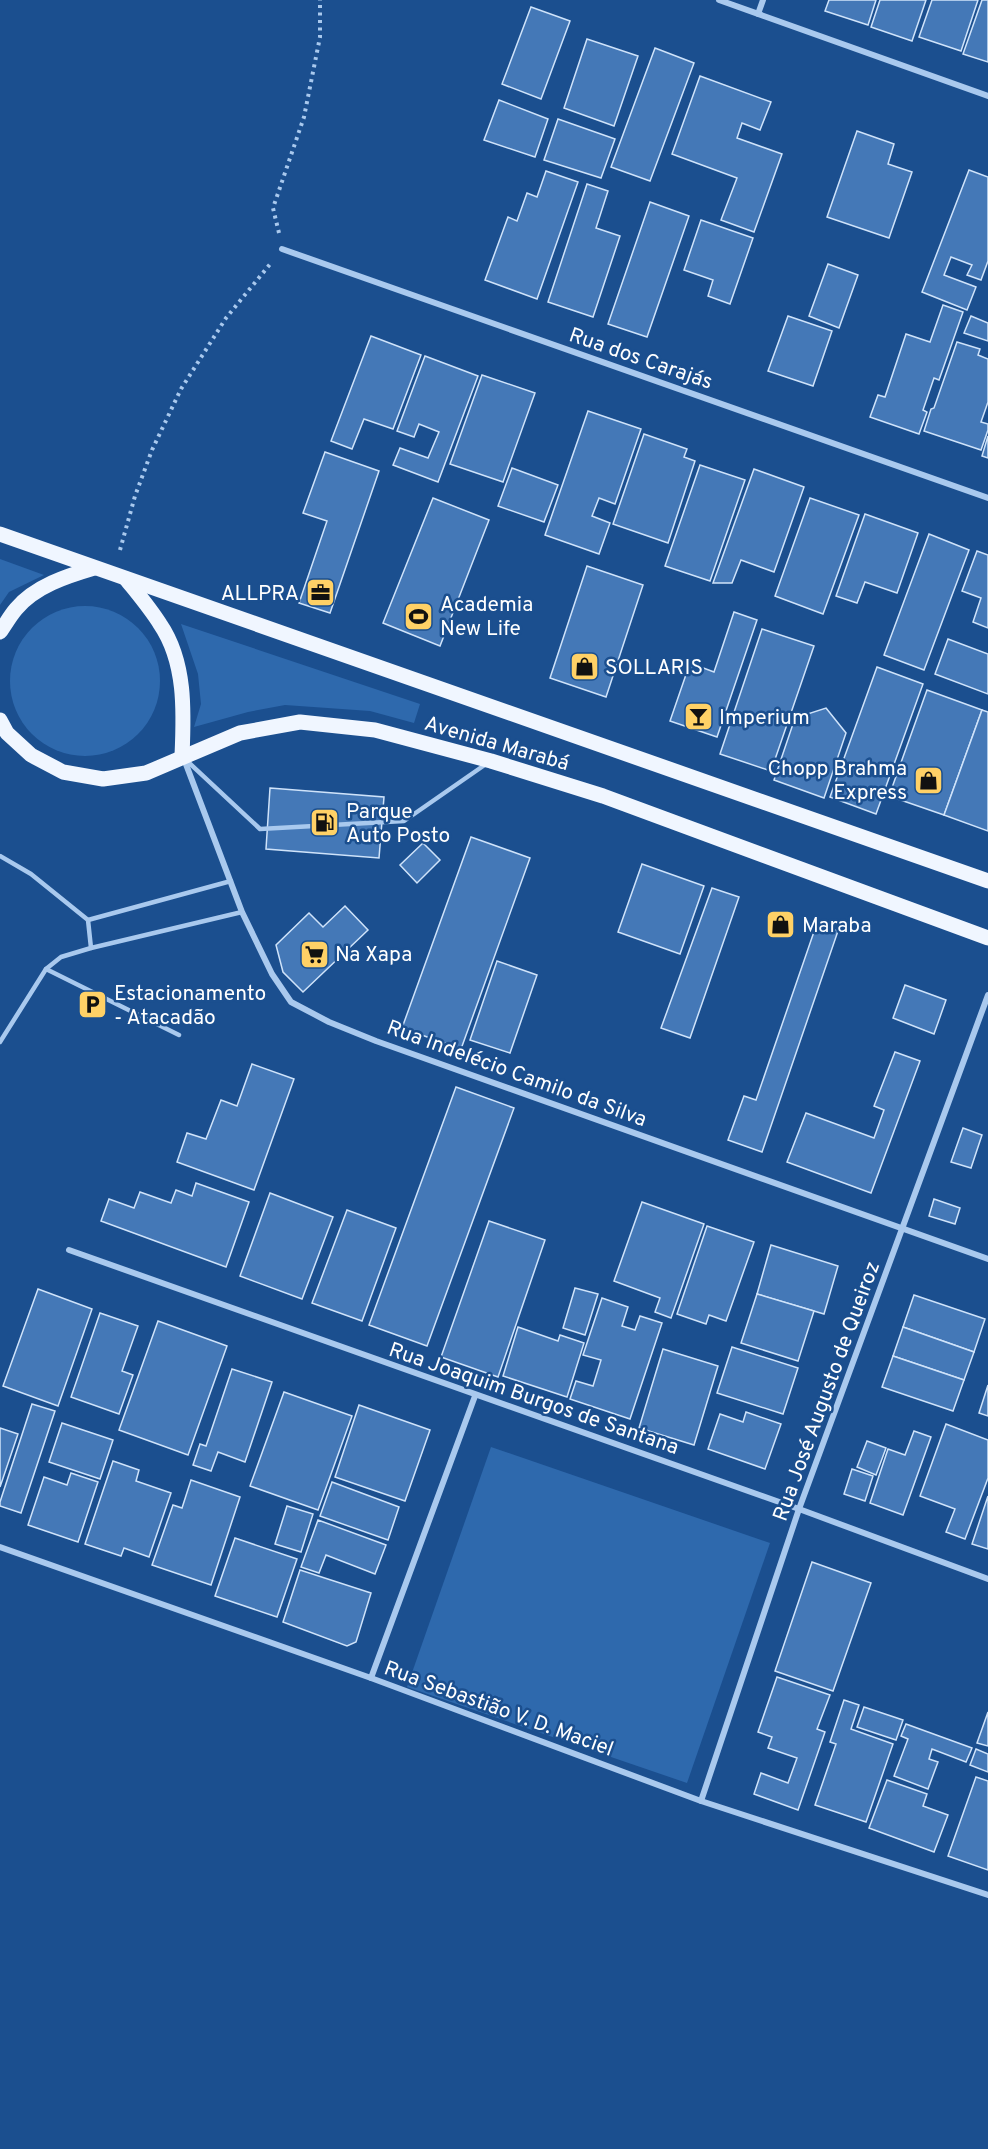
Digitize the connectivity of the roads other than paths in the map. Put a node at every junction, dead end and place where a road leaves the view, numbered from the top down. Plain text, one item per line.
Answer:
1 (719, 0) edge
2 (763, 0) edge
3 (758, 14) junction
4 (988, 96) edge
5 (282, 249) road end
6 (988, 498) edge
7 (0, 534) edge
8 (94, 568) junction
9 (119, 576) junction
10 (0, 632) edge
11 (0, 720) edge
12 (182, 756) junction
13 (491, 761) junction
14 (0, 856) edge
15 (231, 881) junction
16 (988, 881) edge
17 (242, 912) junction
18 (88, 920) junction
19 (988, 938) edge
20 (91, 948) junction
21 (46, 969) junction
22 (988, 995) edge
23 (179, 1035) dead end
24 (0, 1042) edge
25 (903, 1228) junction
26 (69, 1250) dead end
27 (988, 1259) edge
28 (475, 1396) junction
29 (799, 1509) junction
30 (0, 1547) edge
31 (988, 1579) edge
32 (371, 1678) junction
33 (701, 1800) junction
34 (988, 1895) edge

1 - 3 street
2 - 3 street
3 - 4 street
5 - 6 street, Rua dos Carajás
7 - 8 main road, Avenida Marabá
8 - 9 main road, Avenida Marabá
8 - 10 main road
9 - 12 main road
9 - 16 main road, Avenida Marabá
11 - 12 main road, Avenida Marabá
12 - 13 main road, Avenida Marabá
12 - 13 lane
12 - 15 street, Rua Indelécio Camilo da Silva
13 - 19 main road, Avenida Marabá
14 - 18 lane
15 - 17 street, Rua Indelécio Camilo da Silva
15 - 18 lane
17 - 20 lane
17 - 25 street, Rua Indelécio Camilo da Silva
18 - 20 lane
20 - 21 lane
21 - 23 lane
21 - 24 lane
22 - 25 street, Rua José Augusto de Queiroz
25 - 27 street, Rua Indelécio Camilo da Silva
25 - 29 street, Rua José Augusto de Queiroz
26 - 28 street, Rua Joaquim Burgos de Santana
28 - 29 street, Rua Joaquim Burgos de Santana
28 - 32 street
29 - 31 street, Rua Joaquim Burgos de Santana
29 - 33 street, Rua José Augusto de Queiroz
30 - 32 street, Rua Sebastião V. D. Maciel
32 - 33 street, Rua Sebastião V. D. Maciel
33 - 34 street, Rua Sebastião V. D. Maciel

